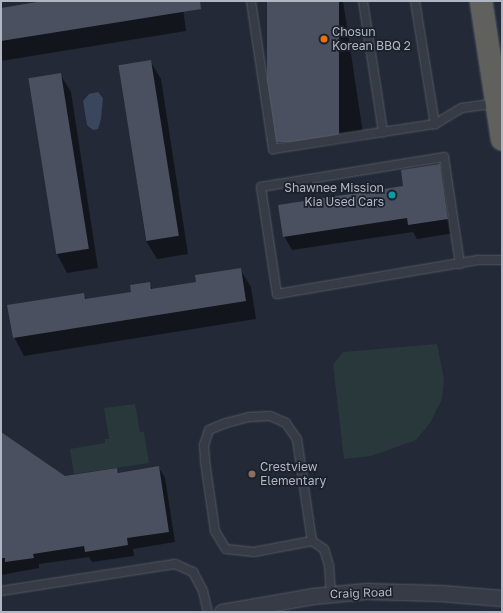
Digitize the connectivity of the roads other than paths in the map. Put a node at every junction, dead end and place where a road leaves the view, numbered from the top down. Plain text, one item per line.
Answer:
1 (251, 1) edge
2 (363, 1) edge
3 (415, 1) edge
4 (481, 1) edge
5 (496, 103) junction
6 (435, 124) junction
7 (383, 132) junction
8 (502, 139) edge
9 (502, 260) edge
10 (460, 264) junction
11 (312, 541) junction
12 (1, 591) edge
13 (331, 594) junction
14 (502, 598) edge
15 (208, 612) edge
16 (222, 612) edge

1 - 7 lane
2 - 7 lane
3 - 6 lane
4 - 5 highway
5 - 6 lane
5 - 8 highway
6 - 7 lane
9 - 10 lane
10 - 10 lane
11 - 11 lane
11 - 13 lane
12 - 15 lane
13 - 14 street, Craig Road
13 - 16 street, Craig Road

